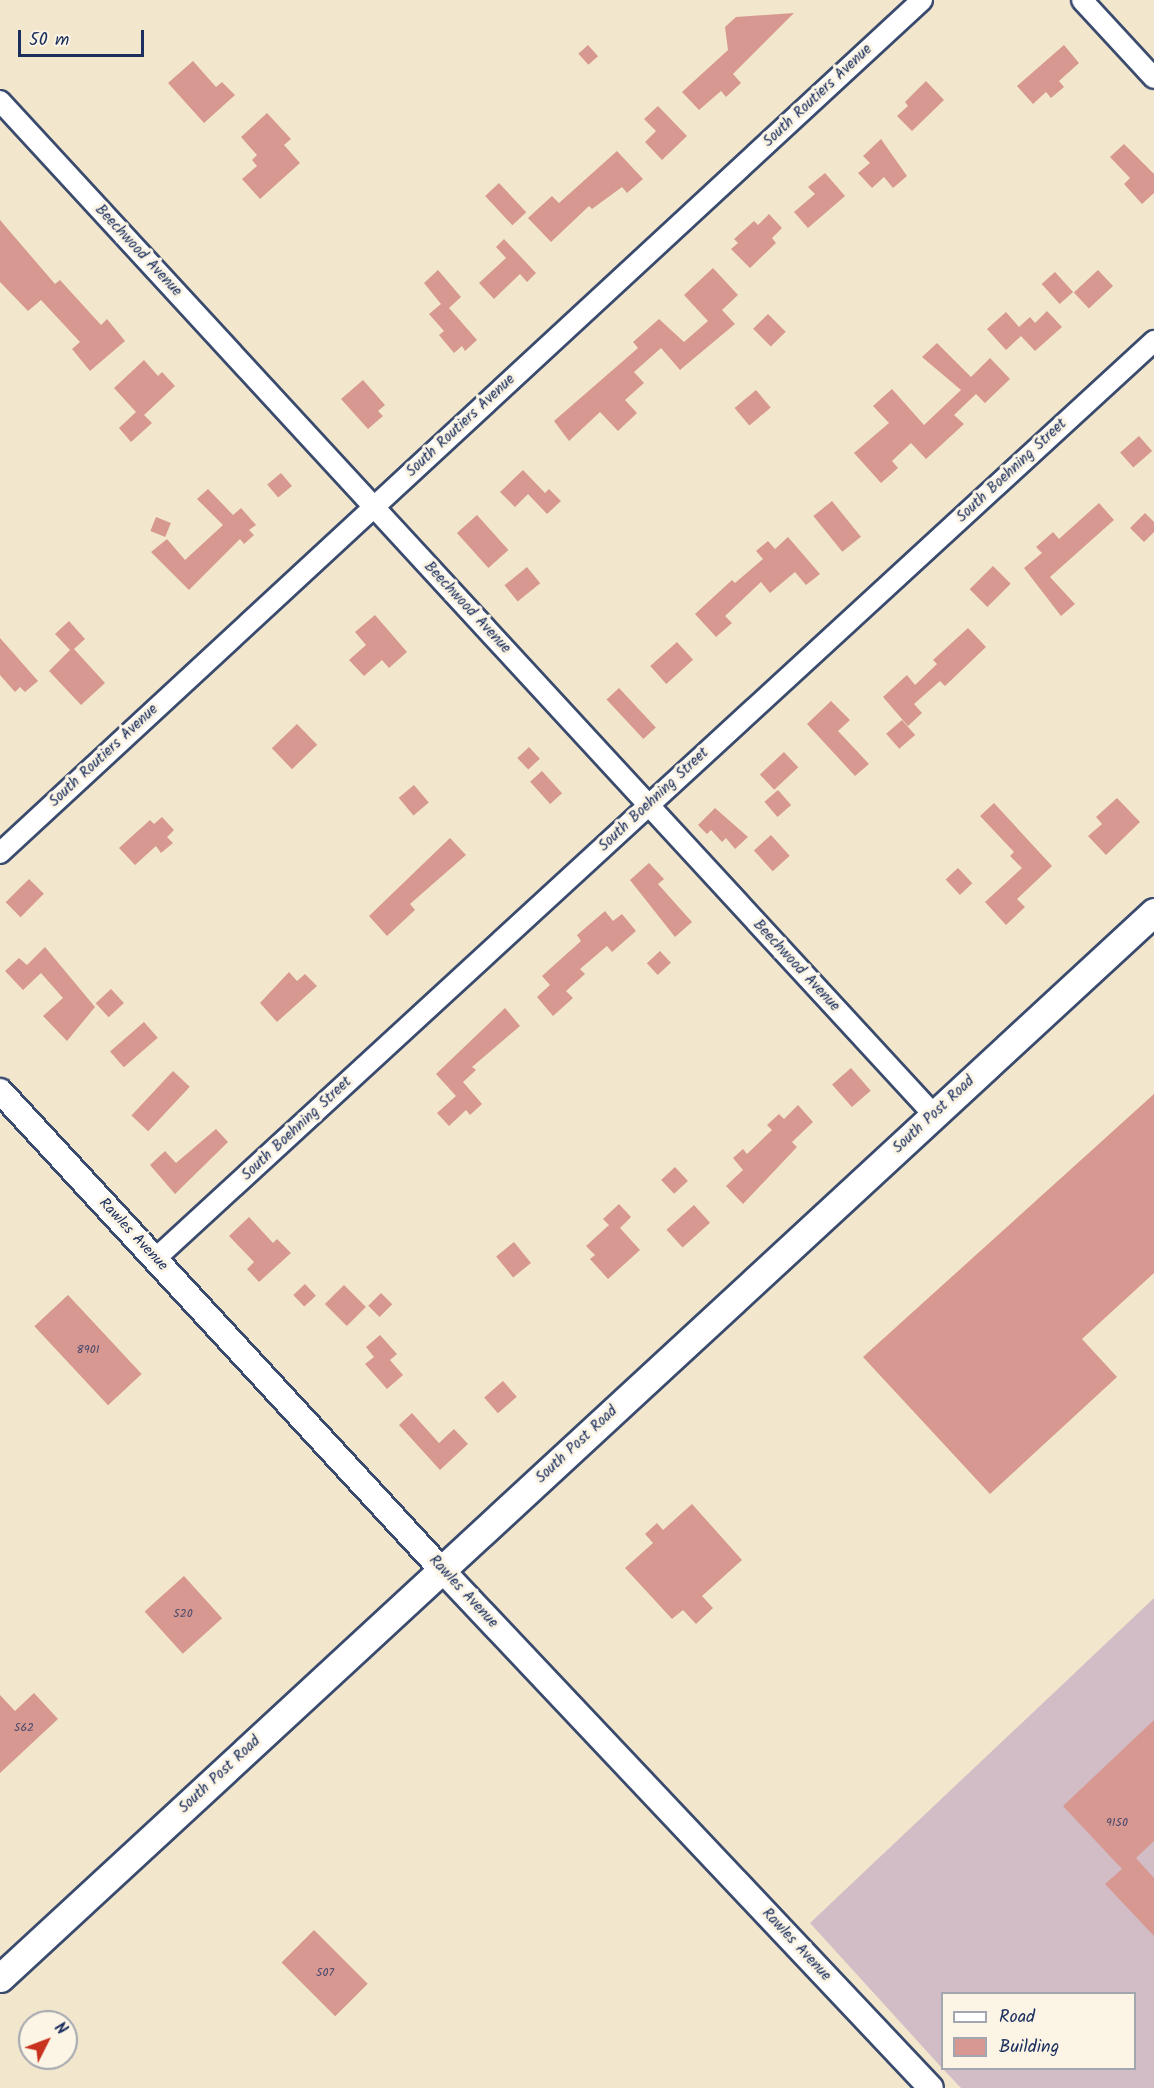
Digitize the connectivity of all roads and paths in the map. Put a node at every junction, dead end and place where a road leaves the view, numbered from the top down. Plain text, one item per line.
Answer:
1 (922, 0) edge
2 (1082, 0) edge
3 (1154, 78) edge
4 (0, 101) edge
5 (1154, 341) edge
6 (373, 506) junction
7 (648, 805) junction
8 (0, 852) edge
9 (1154, 912) edge
10 (0, 1091) edge
11 (934, 1115) junction
12 (155, 1259) junction
13 (442, 1570) junction
14 (0, 1978) edge
15 (931, 2088) edge

1 - 6 street, South Routiers Avenue
2 - 3 street
4 - 6 street, Beechwood Avenue
5 - 7 street, South Boehning Street
6 - 7 street, Beechwood Avenue
6 - 8 street, South Routiers Avenue
7 - 11 street, Beechwood Avenue
7 - 12 street, South Boehning Street
9 - 11 main road, South Post Road
10 - 12 street, Rawles Avenue
11 - 13 main road, South Post Road
12 - 13 street, Rawles Avenue
13 - 14 main road, South Post Road
13 - 15 street, Rawles Avenue

